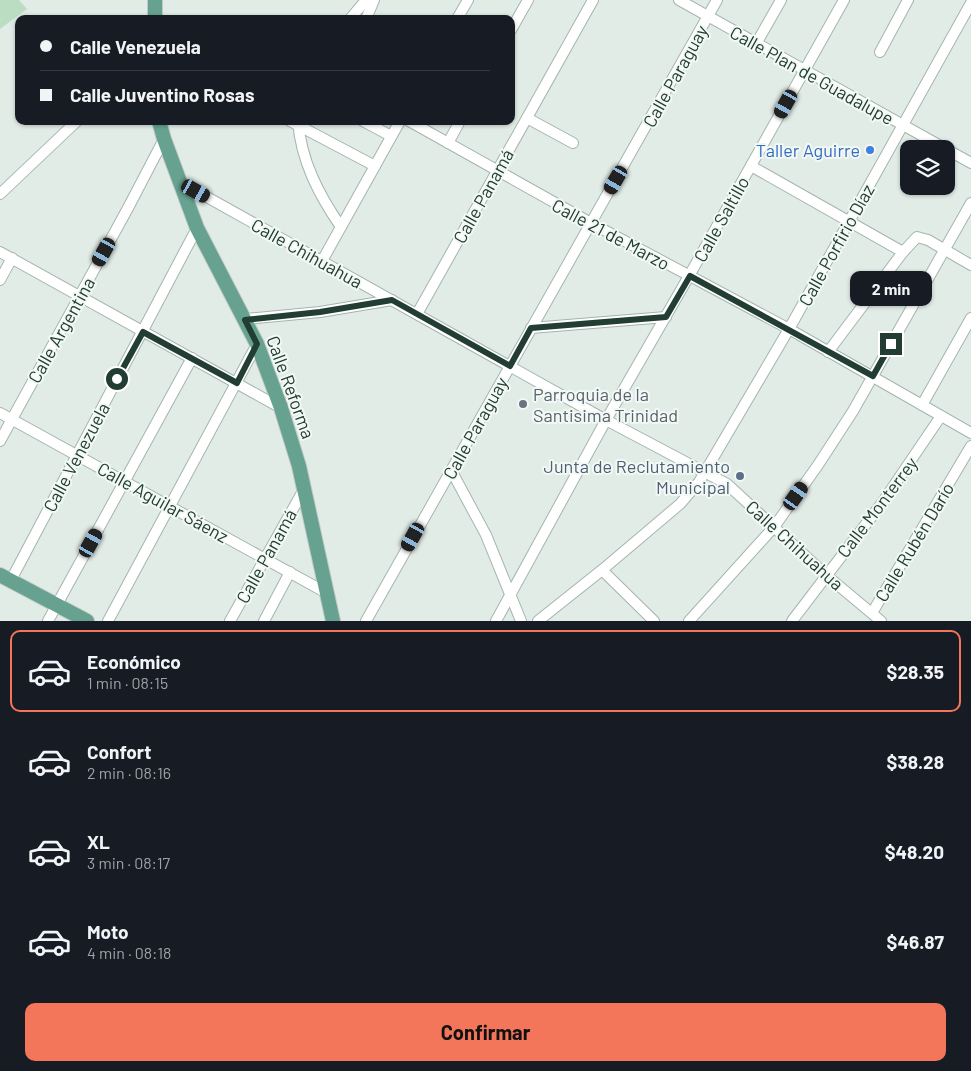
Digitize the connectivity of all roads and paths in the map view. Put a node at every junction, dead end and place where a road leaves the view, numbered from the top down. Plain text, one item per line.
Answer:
1 (155, 0) edge
2 (366, 0) edge
3 (374, 0) edge
4 (468, 0) edge
5 (528, 0) edge
6 (593, 0) edge
7 (679, 0) edge
8 (717, 0) edge
9 (781, 0) edge
10 (844, 0) edge
11 (908, 0) edge
12 (971, 3) edge
13 (156, 15) edge
14 (353, 15) edge
15 (368, 15) edge
16 (459, 15) edge
17 (708, 17) junction
18 (515, 23) edge
19 (756, 44) junction
20 (880, 52) dead end
21 (804, 71) junction
22 (527, 118) junction
23 (902, 124) junction
24 (73, 125) edge
25 (160, 125) edge
26 (297, 125) edge
27 (300, 125) edge
28 (371, 125) edge
29 (398, 125) edge
30 (416, 125) edge
31 (458, 125) edge
32 (392, 136) junction
33 (164, 139) junction
34 (930, 140) edge
35 (448, 143) junction
36 (573, 143) dead end
37 (955, 154) edge
38 (971, 163) edge
39 (375, 166) junction
40 (751, 166) junction
41 (497, 170) junction
42 (180, 182) junction
43 (0, 194) edge
44 (971, 203) edge
45 (849, 220) junction
46 (590, 223) junction
47 (341, 227) junction
48 (197, 228) junction
49 (945, 249) junction
50 (0, 252) edge
51 (903, 252) junction
52 (12, 258) junction
53 (322, 261) junction
54 (971, 265) edge
55 (690, 276) junction
56 (0, 280) edge
57 (80, 296) junction
58 (392, 300) junction
59 (417, 314) junction
60 (666, 317) junction
61 (971, 318) edge
62 (245, 320) junction
63 (531, 328) junction
64 (788, 329) junction
65 (143, 332) junction
66 (257, 344) junction
67 (828, 352) junction
68 (192, 358) junction
69 (510, 366) junction
70 (873, 376) junction
71 (237, 383) junction
72 (922, 405) junction
73 (282, 408) junction
74 (0, 413) edge
75 (941, 416) junction
76 (12, 419) junction
77 (606, 420) junction
78 (971, 433) edge
79 (0, 441) edge
80 (971, 446) edge
81 (76, 454) junction
82 (451, 470) junction
83 (704, 473) junction
84 (124, 482) junction
85 (303, 491) junction
86 (170, 506) junction
87 (774, 527) junction
88 (264, 558) junction
89 (602, 570) junction
90 (290, 572) junction
91 (826, 575) junction
92 (4, 576) edge
93 (325, 592) junction
94 (510, 592) junction
95 (57, 605) junction
96 (872, 613) junction
97 (48, 621) edge
98 (87, 621) edge
99 (108, 621) edge
100 (230, 621) edge
101 (264, 621) edge
102 (333, 621) edge
103 (366, 621) edge
104 (496, 621) edge
105 (521, 621) edge
106 (538, 621) edge
107 (654, 621) edge
108 (689, 621) edge
109 (792, 621) edge
110 (881, 621) edge

1 - 13 main road
2 - 14 street
3 - 15 street
4 - 16 street
5 - 18 street
6 - 22 street, Calle Panamá
7 - 17 street, Calle Plan de Guadalupe
8 - 17 street, Calle Paraguay
9 - 19 street
10 - 21 street, Calle Saltillo
11 - 20 street
12 - 23 street, Calle Porfirio Díaz
17 - 19 street, Calle Plan de Guadalupe
17 - 46 street, Calle Paraguay
19 - 21 street, Calle Plan de Guadalupe
21 - 23 street, Calle Plan de Guadalupe
21 - 40 street, Calle Saltillo
22 - 36 street
22 - 41 street, Calle Panamá
23 - 34 street, Calle Plan de Guadalupe
23 - 45 street, Calle Porfirio Díaz
24 - 43 street
25 - 33 main road, Calle Reforma
26 - 47 street
27 - 39 street
28 - 32 street
29 - 32 street
30 - 35 street, Calle 21 de Marzo
31 - 35 street
32 - 39 street
33 - 42 main road, Calle Reforma
33 - 57 street, Calle Argentina
35 - 41 street, Calle 21 de Marzo
37 - 38 street, Calle Plan de Guadalupe
39 - 47 street
40 - 45 street
40 - 55 street, Calle Saltillo
41 - 46 street, Calle 21 de Marzo
41 - 59 street, Calle Panamá
42 - 48 main road, Calle Reforma
42 - 53 street, Calle Chihuahua
44 - 49 street
45 - 51 street
45 - 64 street, Calle Porfirio Díaz
46 - 55 street, Calle 21 de Marzo
46 - 63 street, Calle Paraguay
47 - 53 street
48 - 62 main road, Calle Reforma
48 - 65 street, Calle Venezuela
49 - 51 street
49 - 54 street
49 - 70 street
50 - 52 street
51 - 67 street
52 - 56 street
52 - 57 street
53 - 58 street, Calle Chihuahua
55 - 60 street, Calle Saltillo
55 - 64 street, Calle 21 de Marzo
57 - 65 street
57 - 76 street, Calle Argentina
58 - 59 street, Calle Chihuahua
58 - 62 street
59 - 69 street, Calle Chihuahua
60 - 63 street
60 - 77 street, Calle Saltillo
61 - 72 street
62 - 66 main road, Calle Reforma
63 - 69 street, Calle Paraguay
64 - 67 street, Calle 21 de Marzo
64 - 83 street, Calle Porfirio Díaz
65 - 68 street
65 - 81 street, Calle Venezuela
66 - 71 street
66 - 73 main road, Calle Reforma
67 - 70 street, Calle 21 de Marzo
68 - 71 street
68 - 84 street
69 - 77 street, Calle Chihuahua
69 - 82 street, Calle Paraguay
70 - 72 street, Calle 21 de Marzo
70 - 87 street
71 - 73 street
71 - 86 street
72 - 75 street, Calle 21 de Marzo
73 - 85 main road, Calle Reforma
74 - 76 street, Calle Aguilar Sáenz
75 - 78 street, Calle 21 de Marzo
75 - 91 street, Calle Monterrey
76 - 79 street, Calle Argentina
76 - 81 street, Calle Aguilar Sáenz
77 - 83 street, Calle Chihuahua
77 - 94 street, Calle Saltillo
80 - 96 street, Calle Rubén Darío
81 - 84 street, Calle Aguilar Sáenz
81 - 92 street, Calle Venezuela
82 - 94 street
82 - 103 street, Calle Paraguay
83 - 87 street, Calle Chihuahua
83 - 89 street, Calle Porfirio Díaz
84 - 86 street, Calle Aguilar Sáenz
84 - 95 street
85 - 88 street, Calle Panamá
85 - 93 main road, Calle Reforma
86 - 88 street, Calle Aguilar Sáenz
86 - 99 street
87 - 91 street, Calle Chihuahua
87 - 108 street
88 - 90 street, Calle Aguilar Sáenz
88 - 100 street, Calle Panamá
89 - 106 street, Calle Porfirio Díaz
89 - 107 street
90 - 93 street, Calle Aguilar Sáenz
90 - 101 street
91 - 96 street, Calle Chihuahua
91 - 109 street, Calle Monterrey
92 - 95 main road
93 - 102 main road, Calle Reforma
94 - 104 street, Calle Saltillo
94 - 105 street
95 - 97 street
95 - 98 main road
96 - 110 street, Calle Chihuahua

